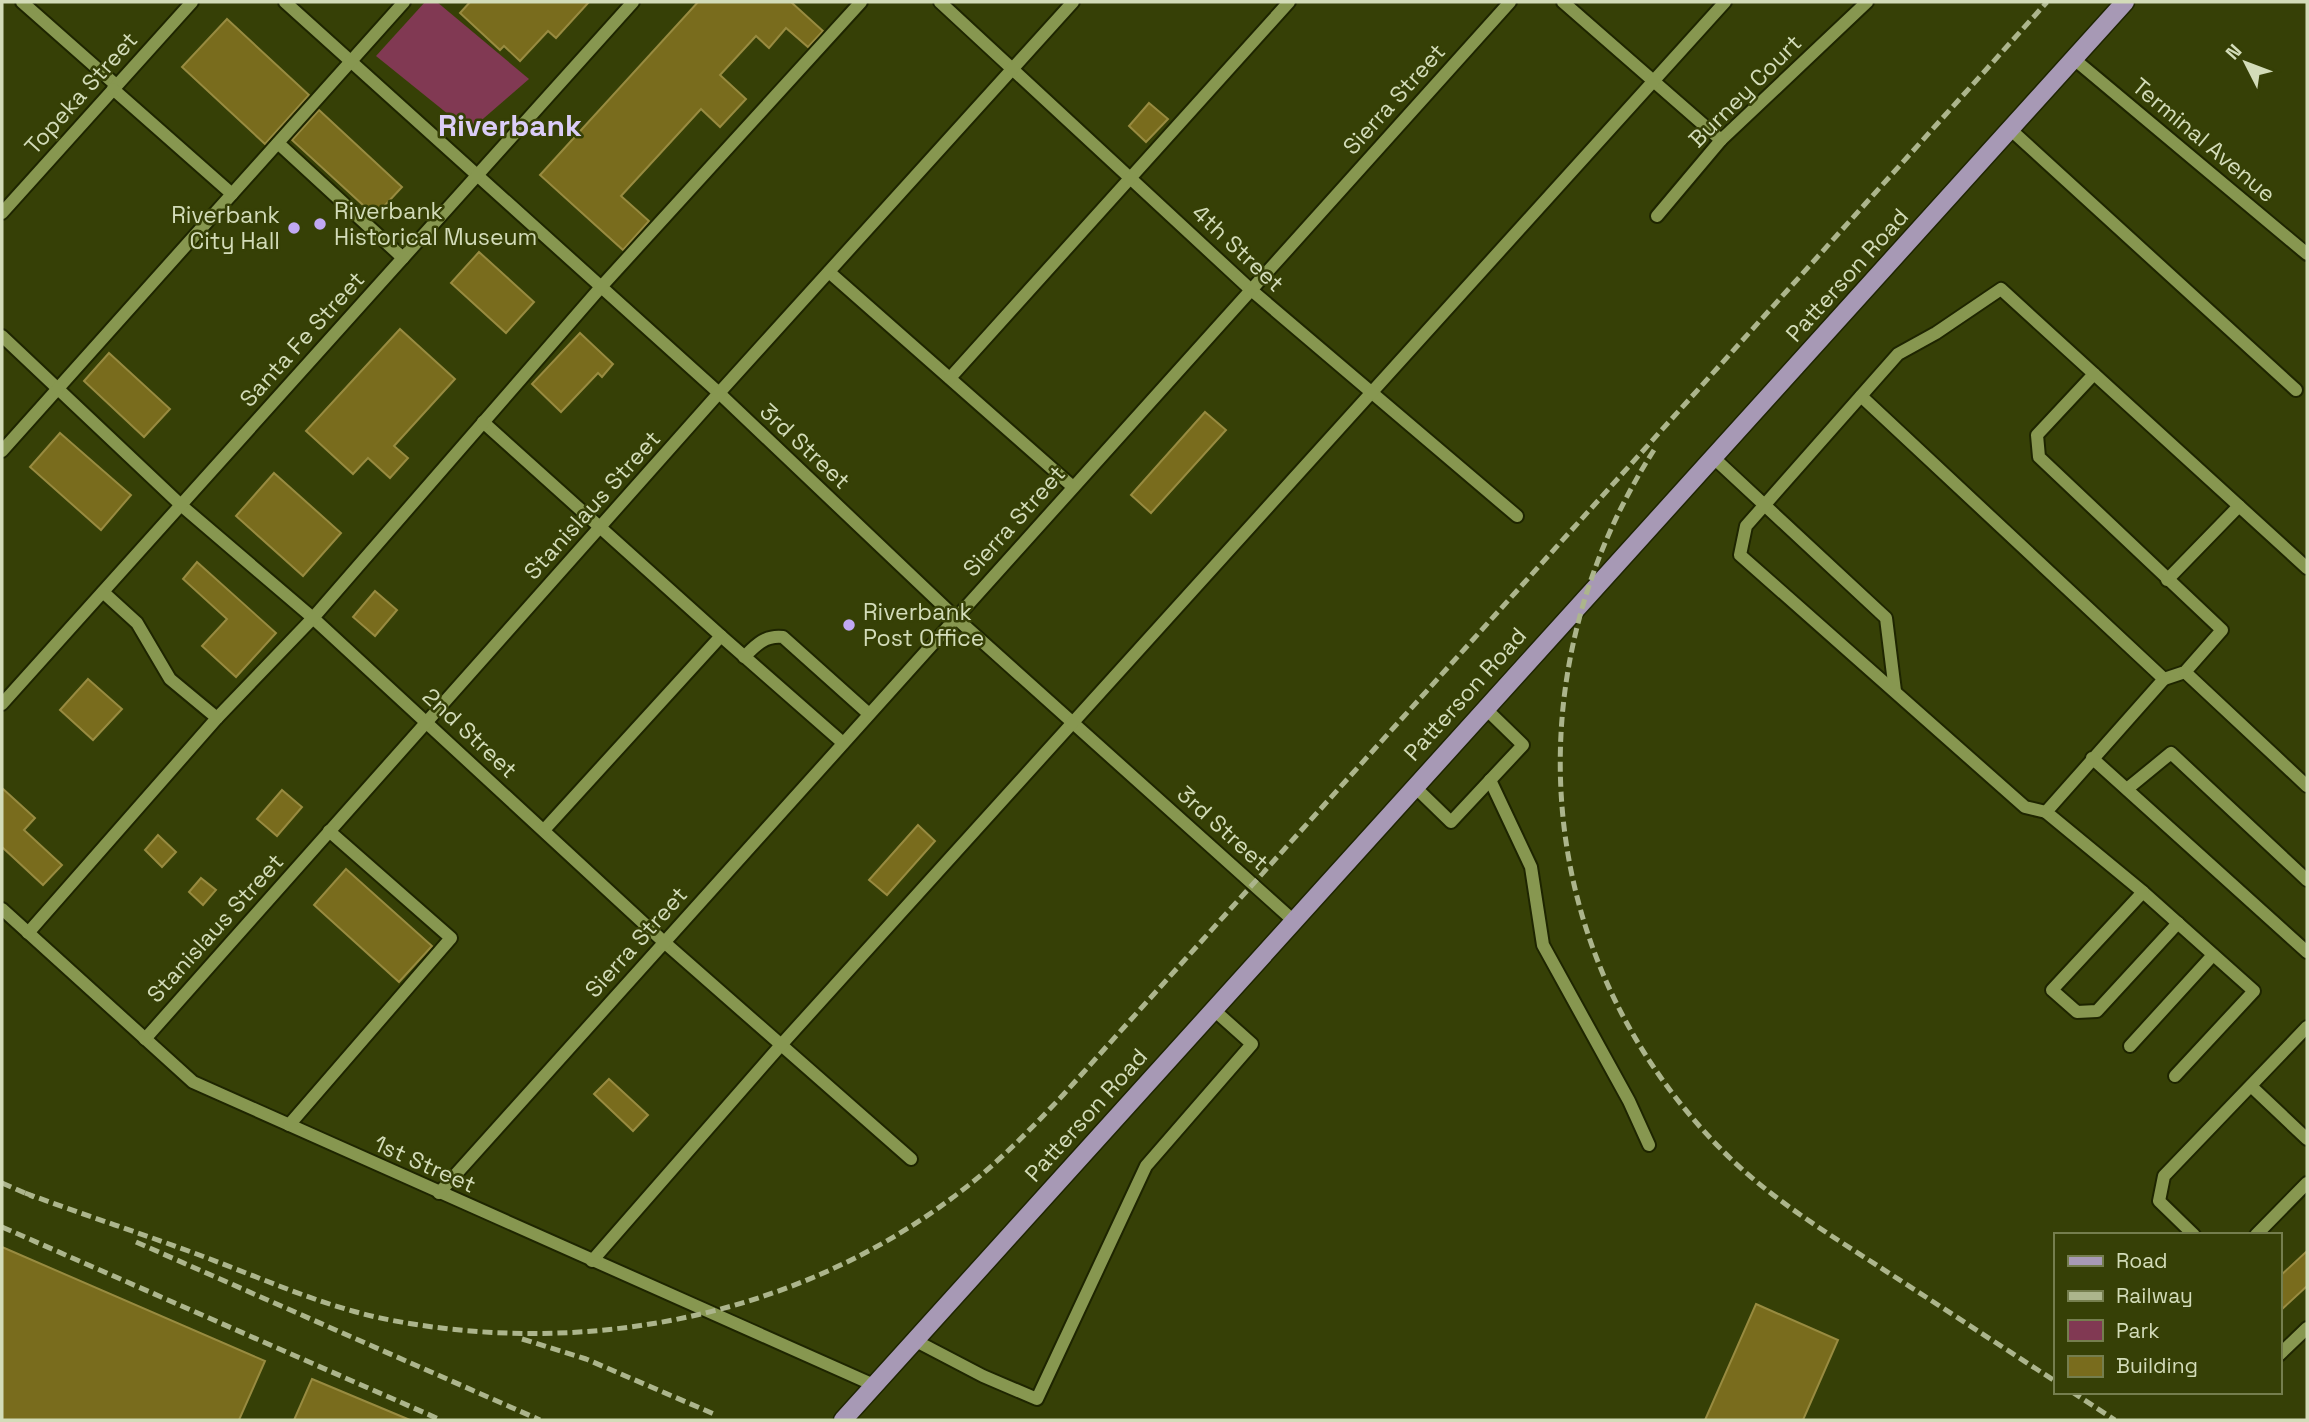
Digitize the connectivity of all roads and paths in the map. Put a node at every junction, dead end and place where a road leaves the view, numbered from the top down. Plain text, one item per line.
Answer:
1 (22, 2) edge
2 (192, 2) edge
3 (285, 2) edge
4 (404, 2) edge
5 (633, 2) edge
6 (862, 2) edge
7 (940, 2) edge
8 (1073, 2) edge
9 (1289, 2) edge
10 (1510, 2) edge
11 (1563, 2) edge
12 (1725, 2) edge
13 (1867, 2) edge
14 (2125, 2) edge
15 (2074, 59) junction
16 (350, 61) junction
17 (1014, 68) junction
18 (1654, 81) junction
19 (115, 87) junction
20 (2011, 130) junction
21 (1721, 140) junction
22 (278, 143) junction
23 (477, 176) junction
24 (1131, 177) junction
25 (232, 194) junction
26 (2, 213) edge
27 (1657, 216) dead end
28 (2307, 253) edge
29 (403, 258) junction
30 (829, 272) junction
31 (601, 287) junction
32 (1250, 289) junction
33 (2, 336) edge
34 (2094, 374) junction
35 (950, 378) junction
36 (59, 388) junction
37 (2296, 390) dead end
38 (1371, 392) junction
39 (719, 393) junction
40 (1861, 396) junction
41 (483, 422) junction
42 (2, 451) edge
43 (1715, 459) junction
44 (1073, 487) junction
45 (1765, 505) junction
46 (182, 506) junction
47 (2239, 506) junction
48 (1517, 516) dead end
49 (599, 528) junction
50 (2307, 568) edge
51 (2167, 580) junction
52 (103, 592) junction
53 (313, 618) junction
54 (956, 618) junction
55 (721, 636) junction
56 (744, 657) junction
57 (2185, 672) junction
58 (2164, 679) junction
59 (1895, 691) junction
60 (2, 704) edge
61 (1485, 708) junction
62 (869, 714) junction
63 (217, 718) junction
64 (427, 722) junction
65 (1074, 723) junction
66 (843, 743) junction
67 (2092, 758) junction
68 (1490, 780) junction
69 (2307, 786) edge
70 (1415, 787) junction
71 (2127, 789) junction
72 (2046, 812) junction
73 (544, 830) junction
74 (329, 831) junction
75 (2307, 880) edge
76 (2143, 892) junction
77 (2, 909) edge
78 (1295, 922) junction
79 (2178, 923) junction
80 (29, 933) junction
81 (664, 942) junction
82 (2307, 951) edge
83 (2213, 955) junction
84 (1214, 1010) junction
85 (2307, 1027) edge
86 (145, 1038) junction
87 (781, 1045) junction
88 (2130, 1046) dead end
89 (2175, 1076) dead end
90 (2252, 1087) junction
91 (289, 1125) junction
92 (2307, 1139) edge
93 (1649, 1145) dead end
94 (911, 1159) dead end
95 (2307, 1183) edge
96 (439, 1193) junction
97 (2192, 1233) edge
98 (2258, 1233) edge
99 (592, 1261) junction
100 (2307, 1328) edge
101 (916, 1341) junction
102 (2281, 1353) edge
103 (876, 1386) junction
104 (843, 1420) edge

1 - 19 street
2 - 19 street, Topeka Street
3 - 16 street, 3rd Street
4 - 16 street
5 - 23 street, Santa Fe Street
6 - 31 street
7 - 17 street, 4th Street
8 - 17 street, Stanislaus Street
9 - 24 street
10 - 32 street, Sierra Street
11 - 18 street
12 - 18 street
13 - 21 street, Burney Court
14 - 15 main road, Patterson Road
15 - 20 main road, Patterson Road
15 - 28 street, Terminal Avenue
16 - 22 street
16 - 23 street, 3rd Street
17 - 24 street, 4th Street
17 - 30 street, Stanislaus Street
18 - 21 street
18 - 38 street
19 - 25 street
19 - 26 street, Topeka Street
20 - 37 street
20 - 43 main road, Patterson Road
21 - 27 street, Burney Court
22 - 25 street
22 - 29 street
23 - 29 street, Santa Fe Street
23 - 31 street, 3rd Street
24 - 32 street, 4th Street
24 - 35 street
25 - 36 street
29 - 46 street, Santa Fe Street
30 - 35 street
30 - 39 street, Stanislaus Street
31 - 39 street, 3rd Street
31 - 41 street
32 - 38 street, 4th Street
32 - 44 street, Sierra Street
33 - 36 street, 2nd Street
34 - 40 street
34 - 47 street
34 - 51 street
35 - 44 street
36 - 42 street
36 - 46 street, 2nd Street
38 - 48 street, 4th Street
38 - 65 street
39 - 49 street, Stanislaus Street
39 - 54 street, 3rd Street
40 - 45 street
40 - 58 street
41 - 49 street
41 - 53 street
43 - 45 street
43 - 61 main road, Patterson Road
44 - 54 street, Sierra Street
45 - 59 street
45 - 59 street
46 - 52 street, Santa Fe Street
46 - 53 street, 2nd Street
47 - 50 street
47 - 51 street
49 - 55 street
49 - 64 street, Stanislaus Street
51 - 57 street
52 - 60 street, Santa Fe Street
52 - 63 street
53 - 63 street
53 - 64 street, 2nd Street
54 - 62 street, Sierra Street
54 - 65 street, 3rd Street
55 - 56 street
55 - 73 street
56 - 62 street
56 - 66 street
57 - 58 street
57 - 69 street
58 - 67 street
59 - 72 street
61 - 68 street
61 - 70 main road, Patterson Road
62 - 66 street, Sierra Street
63 - 80 street
64 - 73 street, 2nd Street
64 - 74 street, Stanislaus Street
65 - 78 street, 3rd Street
65 - 87 street
66 - 81 street, Sierra Street
67 - 71 street
67 - 72 street
68 - 70 street
68 - 93 street
70 - 78 main road, Patterson Road
71 - 75 street
71 - 82 street
72 - 76 street
73 - 81 street, 2nd Street
74 - 86 street, Stanislaus Street
74 - 91 street
76 - 79 street
76 - 79 street
77 - 80 street, 1st Street
78 - 84 main road, Patterson Road
79 - 83 street
80 - 86 street, 1st Street
81 - 87 street, 2nd Street
81 - 96 street, Sierra Street
83 - 88 street
83 - 89 street
84 - 101 main road, Patterson Road
84 - 101 street
85 - 90 street
86 - 91 street, 1st Street
87 - 94 street, 2nd Street
87 - 99 street
90 - 92 street
90 - 97 street
91 - 96 street, 1st Street
95 - 98 street
96 - 99 street, 1st Street
99 - 103 street, 1st Street
100 - 102 street
101 - 103 main road, Patterson Road
103 - 104 main road, Patterson Road

